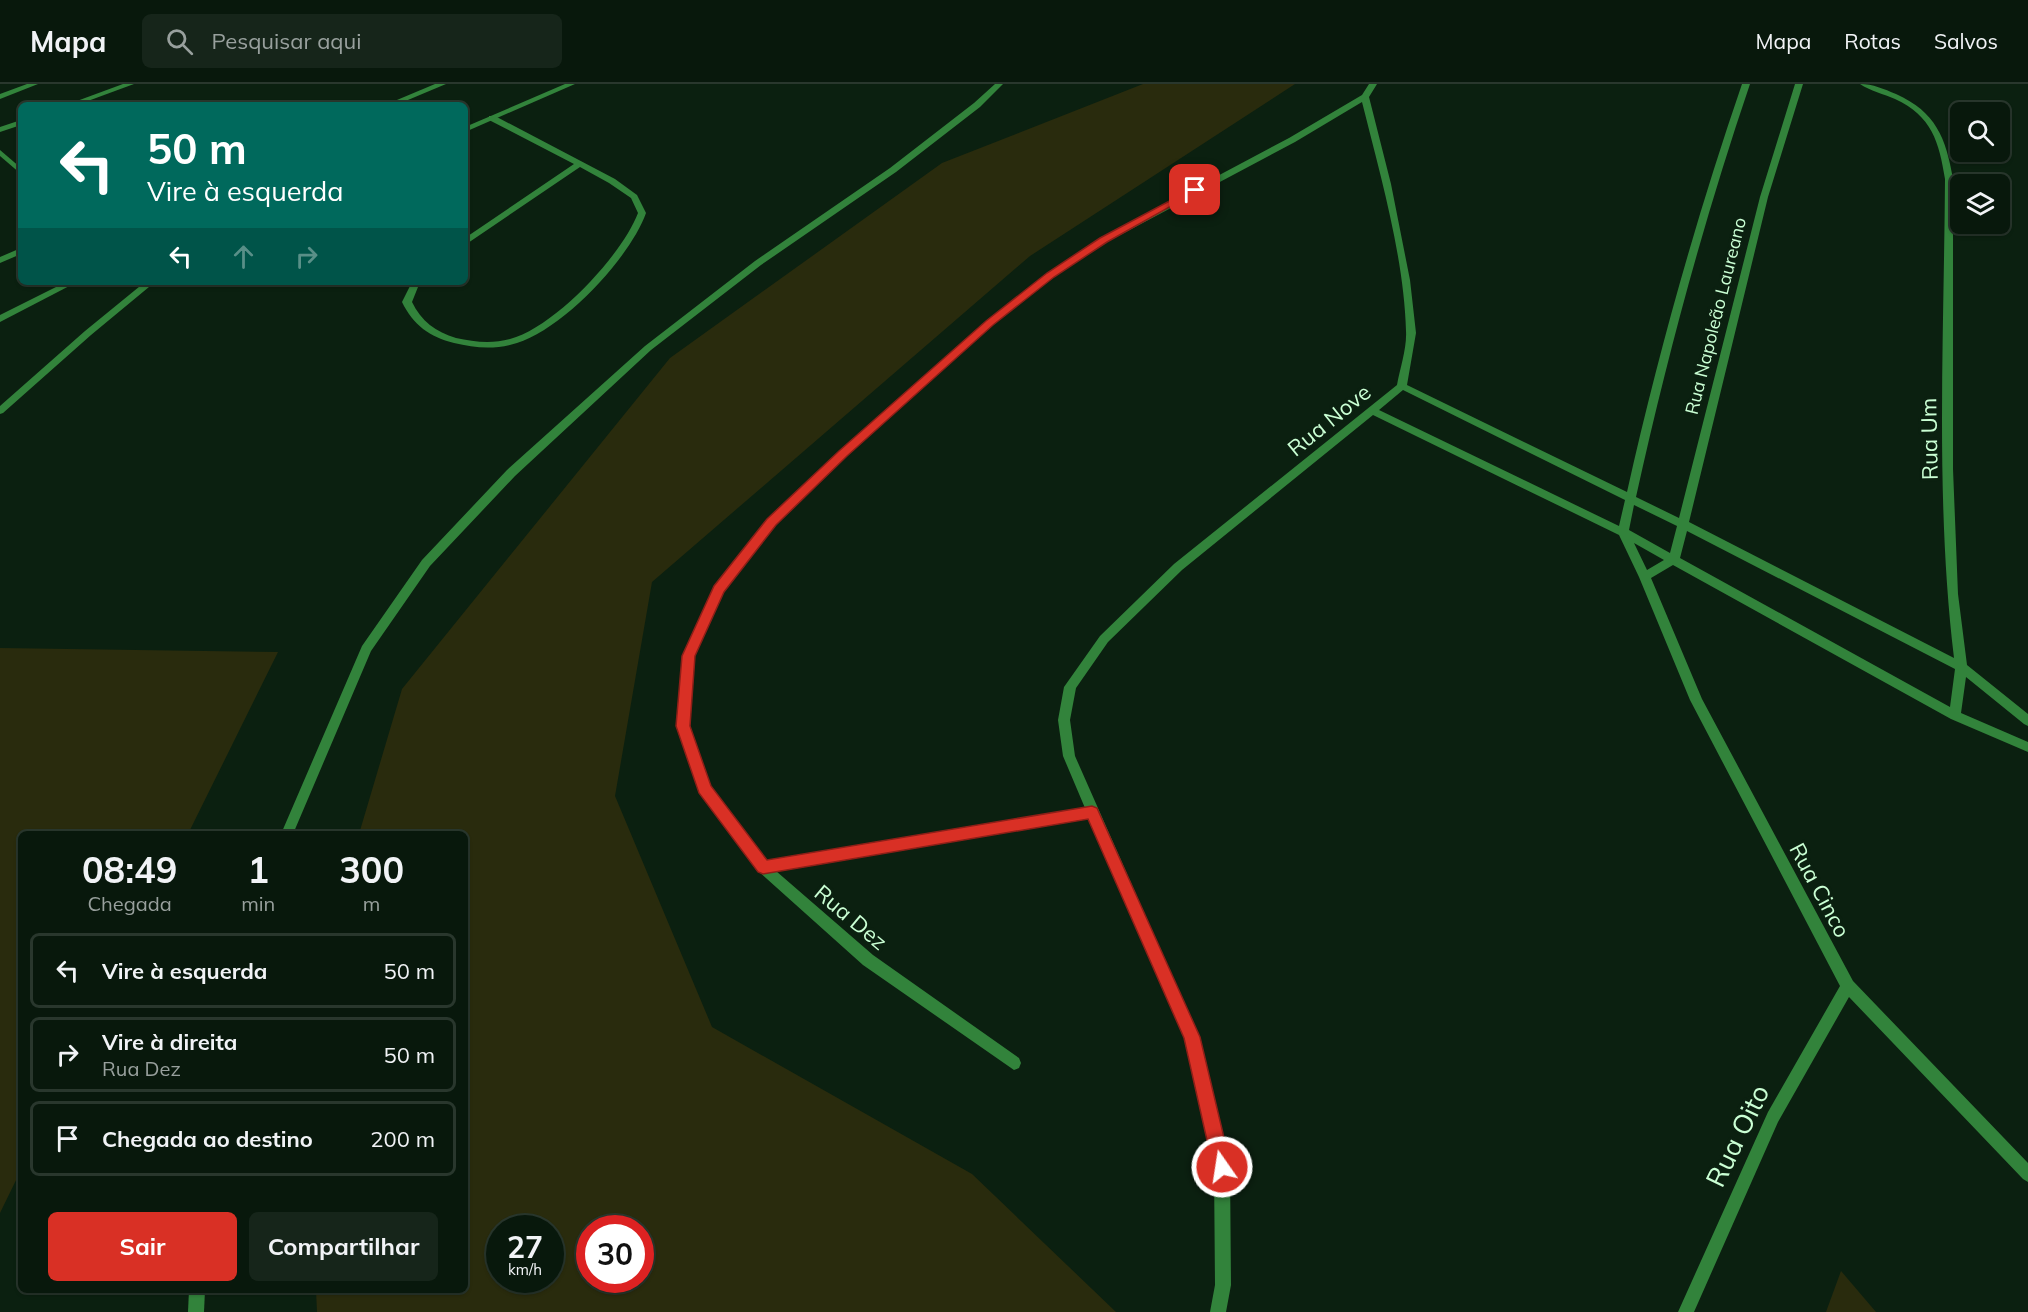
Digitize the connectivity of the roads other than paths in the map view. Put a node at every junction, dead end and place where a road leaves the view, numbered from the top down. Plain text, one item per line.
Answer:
1 (34, 84) edge
2 (130, 84) edge
3 (442, 84) edge
4 (571, 84) edge
5 (999, 84) edge
6 (1373, 84) edge
7 (1746, 84) edge
8 (1799, 84) edge
9 (1864, 84) edge
10 (0, 97) edge
11 (1365, 97) junction
12 (79, 102) edge
13 (397, 102) edge
14 (492, 118) junction
15 (18, 123) edge
16 (468, 129) edge
17 (0, 130) edge
18 (0, 152) edge
19 (579, 165) junction
20 (18, 169) edge
21 (468, 240) edge
22 (18, 252) edge
23 (0, 260) edge
24 (67, 285) edge
25 (147, 285) edge
26 (413, 285) edge
27 (0, 319) edge
28 (1401, 386) junction
29 (0, 411) edge
30 (1373, 411) junction
31 (1630, 497) junction
32 (1683, 524) junction
33 (1623, 532) junction
34 (1674, 559) junction
35 (1645, 577) junction
36 (1961, 667) junction
37 (1955, 716) junction
38 (2028, 721) edge
39 (2028, 747) edge
40 (1092, 812) junction
41 (288, 831) edge
42 (763, 867) junction
43 (1848, 987) junction
44 (1014, 1063) dead end
45 (2028, 1174) edge
46 (197, 1293) edge
47 (196, 1312) edge
48 (1218, 1312) edge
49 (1686, 1312) edge

1 - 10 street
2 - 12 street
3 - 13 street
4 - 14 street
5 - 41 street
6 - 11 street
7 - 31 street, Rua Napoleão Laureano
8 - 32 street, Rua Napoleão Laureano
9 - 36 street, Rua Um
11 - 28 street, Rua Nove
11 - 42 street, Rua Dez
14 - 16 street
14 - 19 street
15 - 17 street
18 - 20 street
19 - 21 street
19 - 26 street
22 - 23 street
24 - 27 street
25 - 29 street
28 - 30 street, Rua Nove
28 - 31 street
30 - 33 street
30 - 40 street, Rua Nove
31 - 32 street
31 - 33 street, Rua Napoleão Laureano
32 - 34 street, Rua Napoleão Laureano
32 - 36 street
33 - 34 street
33 - 35 street, Rua Cinco
34 - 35 street
34 - 37 street
35 - 43 street, Rua Cinco
36 - 37 street, Rua Um
36 - 38 street
37 - 39 street
40 - 42 street
40 - 48 street
42 - 44 street, Rua Dez
43 - 45 street, Rua Cinco
43 - 49 street, Rua Oito
46 - 47 street

